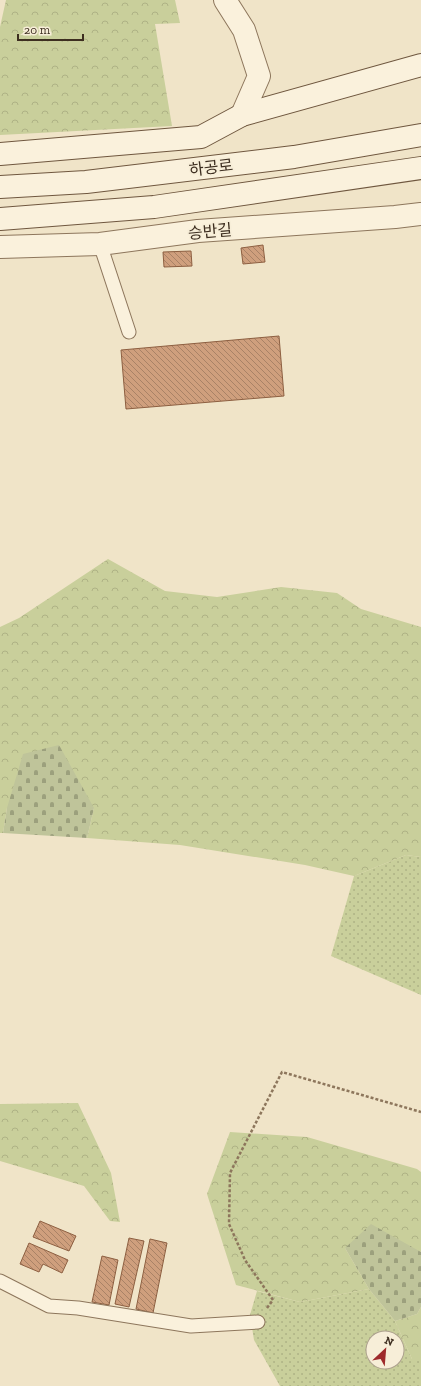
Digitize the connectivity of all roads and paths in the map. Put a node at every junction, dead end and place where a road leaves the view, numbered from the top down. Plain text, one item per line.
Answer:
1 (224, 0) edge
2 (421, 65) edge
3 (242, 115) junction
4 (421, 135) edge
5 (0, 154) edge
6 (421, 168) edge
7 (0, 187) edge
8 (421, 214) edge
9 (0, 218) edge
10 (100, 244) junction
11 (0, 247) edge
12 (129, 332) dead end
13 (421, 1112) edge
14 (0, 1281) edge
15 (258, 1322) joint

1 - 3 street
2 - 3 street
3 - 5 street
4 - 7 street, 하공로
6 - 9 street, 하공로
8 - 10 street, 승반길
10 - 11 street, 승반길
10 - 12 lane
13 - 15 path
14 - 15 lane

